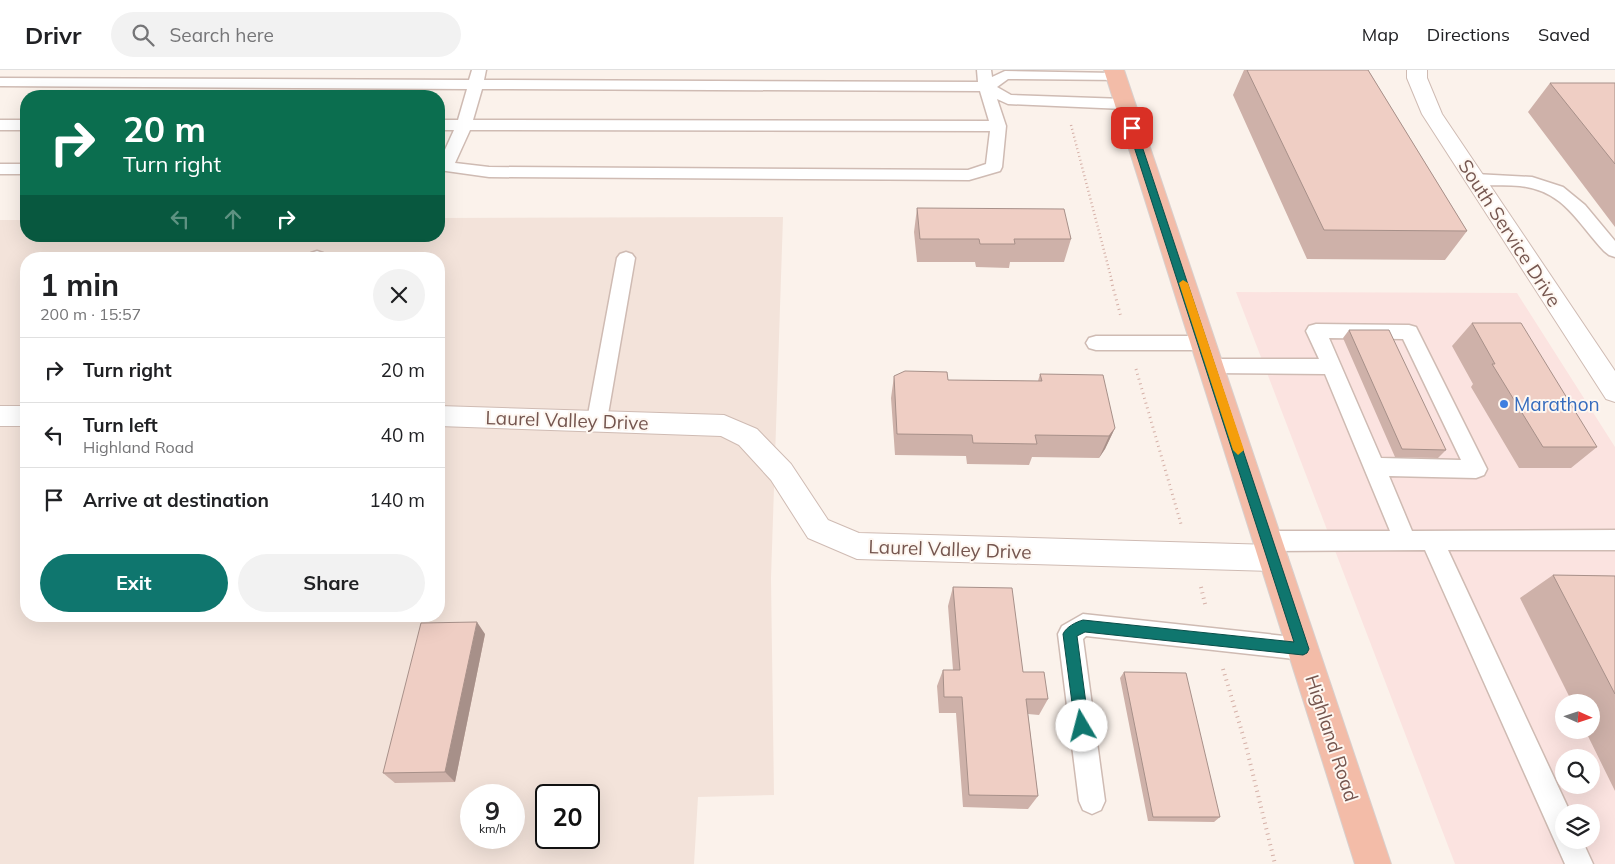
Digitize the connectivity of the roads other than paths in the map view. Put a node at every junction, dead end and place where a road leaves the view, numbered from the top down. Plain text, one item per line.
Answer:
1 (917, 70) edge
2 (984, 70) edge
3 (1417, 70) edge
4 (1115, 74) edge
5 (242, 76) edge
6 (477, 77) edge
7 (0, 82) edge
8 (919, 87) junction
9 (986, 87) junction
10 (233, 90) edge
11 (1124, 104) junction
12 (0, 125) edge
13 (20, 125) edge
14 (445, 125) edge
15 (464, 125) junction
16 (998, 126) junction
17 (445, 161) edge
18 (445, 167) edge
19 (0, 169) edge
20 (20, 169) edge
21 (1475, 179) junction
22 (1615, 250) edge
23 (626, 258) dead end
24 (1096, 343) dead end
25 (1207, 354) junction
26 (1332, 367) junction
27 (1615, 392) edge
28 (0, 416) edge
29 (20, 416) edge
30 (445, 416) edge
31 (597, 420) junction
32 (1375, 467) junction
33 (1615, 540) edge
34 (1406, 542) junction
35 (1433, 542) junction
36 (1271, 550) junction
37 (1303, 649) junction
38 (1092, 801) dead end
39 (1555, 810) edge
40 (1572, 849) edge
41 (1373, 864) edge
42 (1579, 864) edge

1 - 8 lane
2 - 9 lane
3 - 21 street, South Service Drive
4 - 9 lane
4 - 11 highway, Highland Road
5 - 6 lane
5 - 7 lane
5 - 10 lane
6 - 8 lane
6 - 15 lane
8 - 9 lane
9 - 11 lane
9 - 16 lane
11 - 25 highway, Highland Road
12 - 13 lane
14 - 15 lane
15 - 16 lane
15 - 17 lane
16 - 18 lane
19 - 20 lane
21 - 22 lane
21 - 27 street, South Service Drive
23 - 31 lane
24 - 25 lane
25 - 26 lane
25 - 36 highway, Highland Road
26 - 32 lane
26 - 32 lane
28 - 29 street
30 - 31 street, Laurel Valley Drive
31 - 36 street, Laurel Valley Drive
32 - 34 lane
33 - 35 lane
34 - 35 lane
34 - 36 lane
35 - 39 lane
36 - 37 highway, Highland Road
37 - 38 lane
37 - 41 highway, Highland Road
40 - 42 lane

